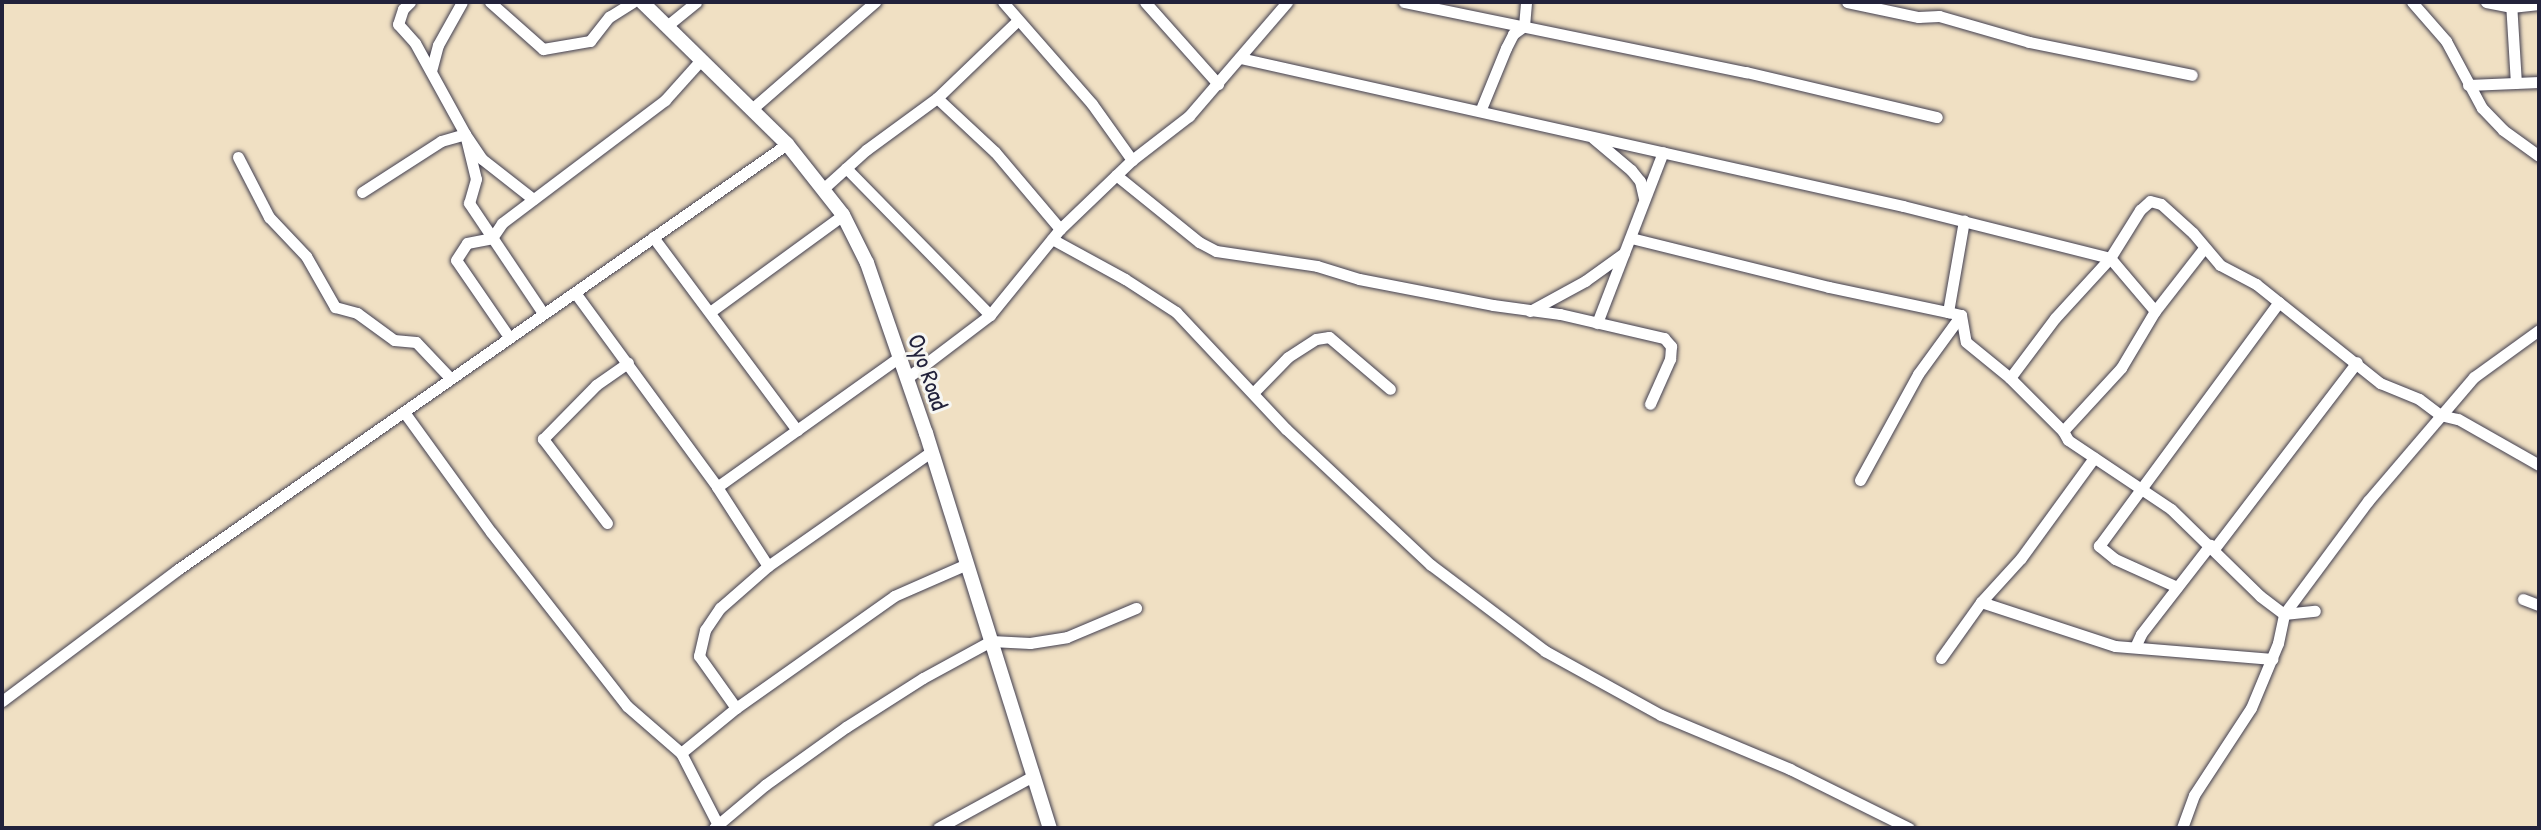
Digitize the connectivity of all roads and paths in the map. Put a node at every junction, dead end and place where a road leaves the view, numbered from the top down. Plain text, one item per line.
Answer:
1 (410, 2) edge
2 (462, 2) edge
3 (490, 2) edge
4 (633, 2) edge
5 (642, 2) edge
6 (696, 2) edge
7 (1003, 2) edge
8 (1145, 2) edge
9 (1287, 2) edge
10 (1404, 2) edge
11 (1526, 2) edge
12 (1847, 2) edge
13 (2412, 2) edge
14 (2486, 2) edge
15 (873, 3) edge
16 (2511, 4) edge
17 (2539, 4) edge
18 (1018, 20) junction
19 (668, 25) junction
20 (1524, 26) junction
21 (1240, 58) junction
22 (700, 61) junction
23 (431, 71) junction
24 (2192, 75) dead end
25 (2539, 82) edge
26 (2516, 83) junction
27 (1218, 84) junction
28 (2468, 85) junction
29 (937, 98) junction
30 (753, 108) junction
31 (1481, 109) junction
32 (1937, 117) dead end
33 (465, 134) junction
34 (1589, 135) junction
35 (787, 144) junction
36 (1663, 152) junction
37 (2539, 156) edge
38 (238, 157) dead end
39 (1132, 160) junction
40 (846, 168) junction
41 (1116, 175) junction
42 (824, 188) junction
43 (362, 192) dead end
44 (533, 199) junction
45 (1644, 199) junction
46 (843, 215) junction
47 (1964, 220) junction
48 (1060, 229) junction
49 (653, 237) junction
50 (492, 238) junction
51 (1631, 238) junction
52 (1052, 239) junction
53 (2204, 248) junction
54 (1625, 253) junction
55 (2110, 258) junction
56 (574, 292) junction
57 (2279, 302) junction
58 (1530, 311) junction
59 (2155, 311) junction
60 (710, 312) junction
61 (1948, 312) junction
62 (543, 313) junction
63 (990, 315) junction
64 (1961, 315) junction
65 (1597, 323) junction
66 (2539, 330) edge
67 (509, 337) junction
68 (899, 357) junction
69 (2357, 362) junction
70 (628, 363) junction
71 (450, 378) junction
72 (907, 378) junction
73 (2010, 378) junction
74 (1390, 389) dead end
75 (1253, 393) junction
76 (1650, 404) dead end
77 (404, 412) junction
78 (2440, 415) junction
79 (797, 430) junction
80 (2063, 431) junction
81 (932, 451) junction
82 (2094, 458) junction
83 (2539, 465) edge
84 (1860, 480) dead end
85 (717, 487) junction
86 (2139, 488) junction
87 (607, 523) dead end
88 (2212, 547) junction
89 (967, 564) junction
90 (768, 566) junction
91 (2177, 587) junction
92 (2523, 599) dead end
93 (1981, 602) junction
94 (2539, 605) edge
95 (1136, 608) dead end
96 (2315, 611) dead end
97 (2284, 614) junction
98 (991, 641) junction
99 (2135, 647) junction
100 (1941, 658) dead end
101 (2272, 659) junction
102 (2, 701) edge
103 (736, 708) junction
104 (681, 753) junction
105 (1033, 776) junction
106 (716, 826) edge
107 (938, 828) edge
108 (1050, 828) edge
109 (1909, 828) edge
110 (2182, 828) edge

1 - 23 street
2 - 23 street
3 - 4 street
5 - 19 street, Oyo Road
6 - 19 street
7 - 18 street
8 - 27 street
9 - 21 street
10 - 20 street
11 - 20 street
12 - 24 street
13 - 28 street
14 - 16 street
15 - 30 street
16 - 17 street
16 - 26 street
18 - 29 street
18 - 39 street
19 - 22 street, Oyo Road
20 - 31 street
20 - 32 street
21 - 27 street
21 - 31 street
22 - 30 street, Oyo Road
22 - 44 street
23 - 33 street
25 - 26 street
26 - 28 street
27 - 39 street
28 - 37 street
29 - 40 street
29 - 48 street
30 - 35 street, Oyo Road
31 - 34 street
33 - 43 street
33 - 44 street
33 - 50 street
34 - 36 street
34 - 45 street
35 - 42 street, Oyo Road
35 - 49 street
36 - 45 street
36 - 47 street
38 - 71 street
39 - 41 street
40 - 42 street
40 - 63 street
41 - 48 street
41 - 58 street
42 - 46 street, Oyo Road
44 - 50 street
45 - 51 street
46 - 60 street
46 - 68 street, Oyo Road
47 - 55 street
47 - 61 street
48 - 52 street
49 - 56 street
49 - 60 street
50 - 62 street
50 - 67 street
51 - 54 street
51 - 61 street
52 - 63 street
52 - 75 street
53 - 55 street
53 - 57 street
53 - 59 street
54 - 58 street
54 - 65 street
55 - 59 street
55 - 73 street
56 - 62 street
56 - 70 street
57 - 69 street
57 - 86 street
58 - 65 street
59 - 80 street
60 - 79 street
61 - 64 street
62 - 67 street
63 - 72 street
64 - 73 street
64 - 84 street
65 - 76 street
66 - 78 street
67 - 71 street
68 - 72 street, Oyo Road
68 - 79 street
69 - 78 street
69 - 88 street
70 - 85 street
70 - 87 street
71 - 77 street
72 - 81 street, Oyo Road
73 - 80 street
74 - 75 street
75 - 109 street
77 - 102 street
77 - 104 street
78 - 83 street
78 - 97 street
79 - 85 street
80 - 82 street
81 - 89 street, Oyo Road
81 - 90 street
82 - 86 street
82 - 93 street
85 - 90 street
86 - 88 street
86 - 91 street
88 - 91 street
88 - 97 street
89 - 98 street, Oyo Road
89 - 103 street
90 - 103 street
91 - 99 street
92 - 94 street
93 - 99 street
93 - 100 street
95 - 98 street
96 - 97 street
97 - 101 street
98 - 105 street, Oyo Road
98 - 106 street
99 - 101 street
101 - 110 street
103 - 104 street
104 - 106 street
105 - 107 street
105 - 108 street, Oyo Road

